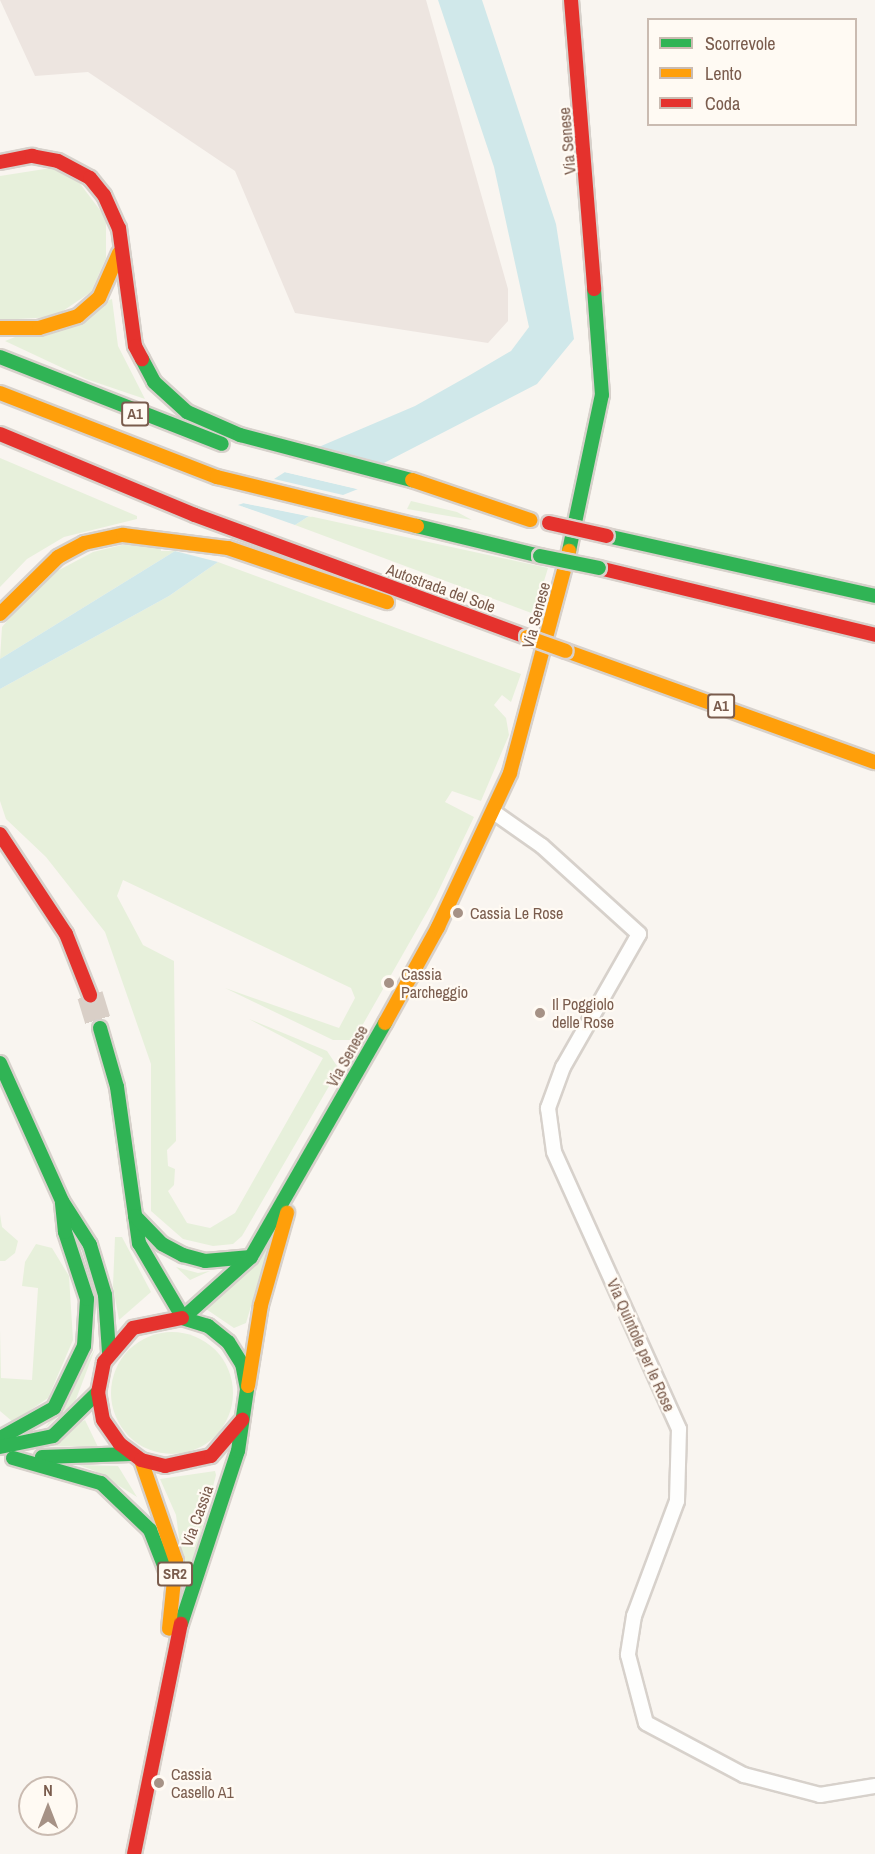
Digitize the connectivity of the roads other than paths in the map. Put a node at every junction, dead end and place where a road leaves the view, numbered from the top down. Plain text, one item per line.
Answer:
1 (571, 0) edge
2 (0, 162) edge
3 (122, 244) junction
4 (0, 328) edge
5 (0, 357) edge
6 (0, 393) edge
7 (0, 434) edge
8 (276, 453) junction
9 (875, 596) edge
10 (0, 614) edge
11 (499, 627) junction
12 (875, 635) edge
13 (875, 762) edge
14 (495, 813) junction
15 (0, 834) edge
16 (0, 858) edge
17 (28, 879) junction
18 (90, 995) tunnel mouth
19 (100, 1028) tunnel mouth
20 (0, 1063) edge
21 (295, 1187) junction
22 (62, 1201) junction
23 (131, 1211) junction
24 (251, 1257) junction
25 (183, 1318) junction
26 (110, 1352) junction
27 (247, 1389) junction
28 (98, 1392) junction
29 (242, 1420) junction
30 (0, 1438) edge
31 (0, 1447) edge
32 (7, 1457) edge
33 (136, 1457) junction
34 (173, 1589) junction
35 (164, 1694) junction
36 (875, 1786) edge
37 (134, 1854) edge

1 - 14 main road, Via Senese / SR2
2 - 3 main road
3 - 4 main road
3 - 8 main road
5 - 8 main road, A1
6 - 12 main road, A1, bridge
7 - 11 main road, Autostrada del Sole / A1
8 - 9 main road, bridge
10 - 11 main road
11 - 13 main road, Autostrada del Sole / A1, bridge
14 - 21 main road, Via Senese / SR2
14 - 36 street, Via Quintole per le Rose
15 - 17 main road
16 - 17 main road
17 - 18 main road
19 - 23 main road
20 - 22 main road
21 - 24 main road, Via Senese / SR2
21 - 27 main road, Via Senese / SR2
22 - 26 main road
22 - 30 main road
23 - 24 main road
23 - 25 main road
24 - 25 main road, Via Senese / SR2
25 - 26 main road, Via Cassia / SR2
25 - 27 main road, Via Cassia / SR2
26 - 28 main road, Via Cassia / SR2
27 - 29 main road, Via Cassia / SR2
28 - 31 main road
28 - 33 main road, Via Cassia / SR2
29 - 33 main road, Via Cassia
29 - 35 main road, Via Cassia / SR2
32 - 33 main road
32 - 34 main road
33 - 34 main road, Via Cassia / SR2
34 - 35 main road, Via Cassia / SR2
35 - 37 main road, Via Cassia / SR2

